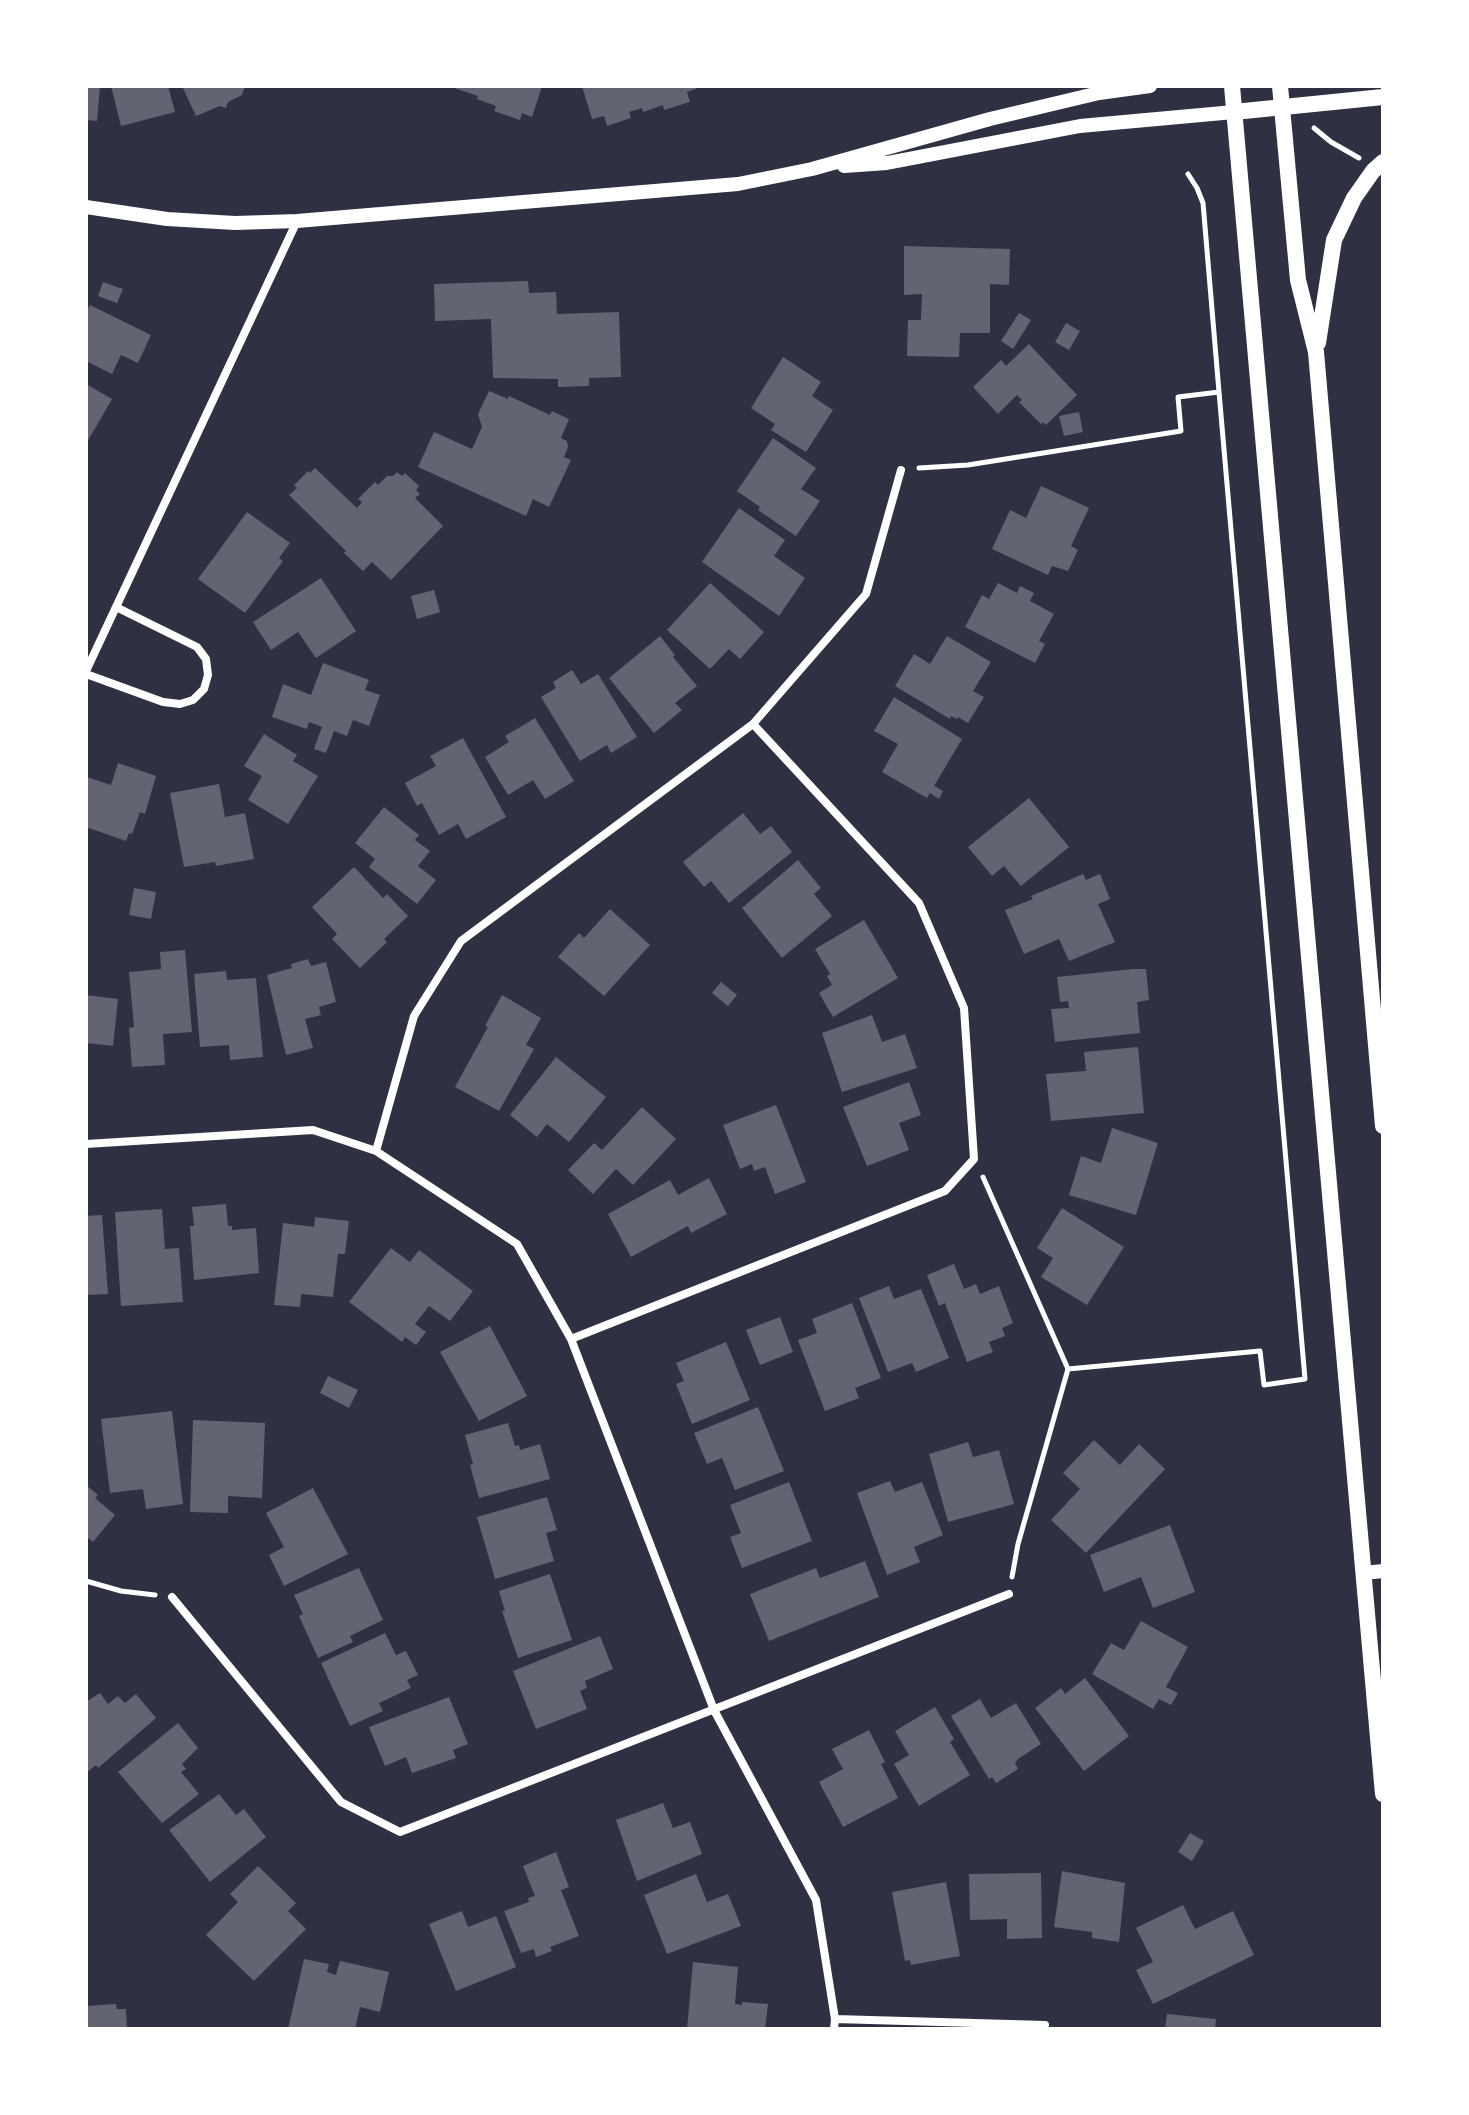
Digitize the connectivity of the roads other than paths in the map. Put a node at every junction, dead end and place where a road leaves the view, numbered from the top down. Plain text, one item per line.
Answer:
1 (1150, 86) edge
2 (1232, 86) edge
3 (1280, 86) edge
4 (1383, 97) edge
5 (1282, 108) junction
6 (1234, 112) junction
7 (1383, 162) edge
8 (812, 169) junction
9 (86, 207) edge
10 (297, 221) junction
11 (1316, 352) junction
12 (901, 470) road end
13 (118, 608) junction
14 (86, 673) edge
15 (753, 724) junction
16 (1383, 1126) edge
17 (86, 1144) edge
18 (376, 1151) junction
19 (571, 1339) junction
20 (1383, 1571) edge
21 (1364, 1573) junction
22 (1009, 1594) road end
23 (172, 1597) road end
24 (714, 1710) junction
25 (1383, 1794) edge
26 (835, 2019) junction
27 (1045, 2025) dead end
28 (834, 2029) edge

1 - 8 street
2 - 6 main road
3 - 5 main road
4 - 5 main road
5 - 6 main road
5 - 11 main road
6 - 8 street
6 - 21 main road
7 - 11 main road
8 - 10 street
9 - 10 street
10 - 13 street
11 - 16 main road
12 - 15 street
13 - 14 street
13 - 14 street
15 - 18 street
15 - 19 street
17 - 18 street
18 - 19 street
19 - 24 street
20 - 21 street
21 - 25 main road
22 - 24 street
23 - 24 street
24 - 26 street
26 - 27 street
26 - 28 street

